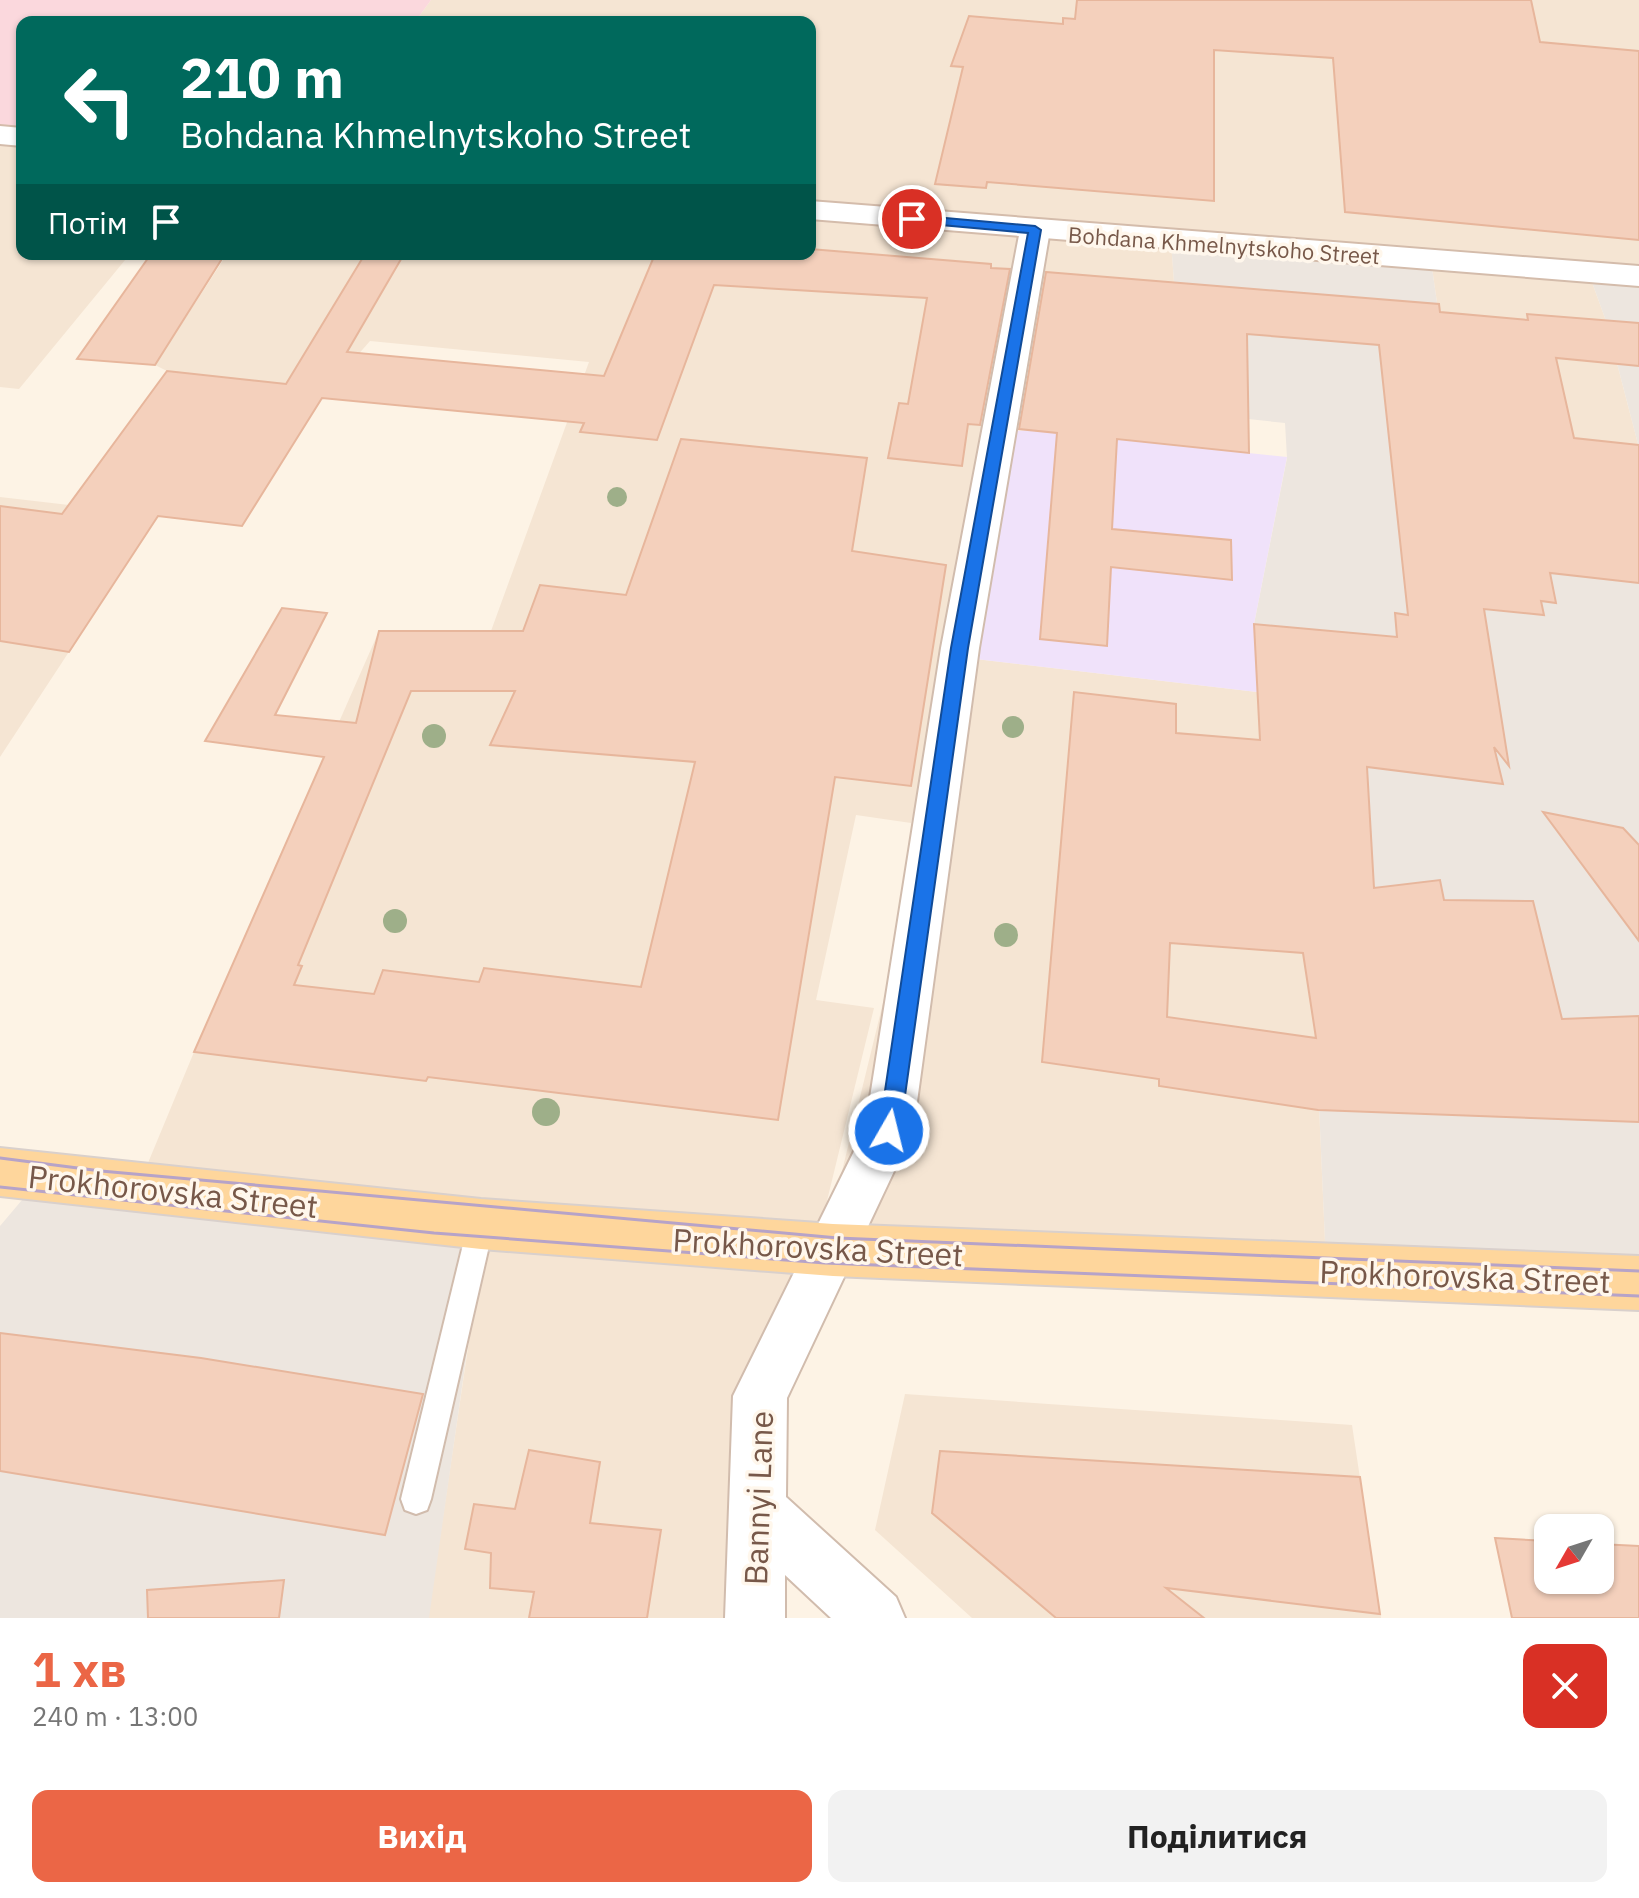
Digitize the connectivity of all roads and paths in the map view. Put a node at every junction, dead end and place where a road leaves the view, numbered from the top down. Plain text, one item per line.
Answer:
1 (816, 211) edge
2 (1035, 230) junction
3 (1639, 276) edge
4 (0, 1172) edge
5 (481, 1224) junction
6 (833, 1250) junction
7 (1639, 1283) edge
8 (416, 1499) dead end
9 (757, 1509) junction
10 (755, 1618) edge
11 (875, 1618) edge

1 - 2 main road, Bohdana Khmelnytskoho Street
2 - 3 main road, Bohdana Khmelnytskoho Street
2 - 6 street, Bannyi Lane
4 - 5 main road, Prokhorovska Street
5 - 6 main road, Prokhorovska Street
5 - 8 lane
6 - 7 main road, Prokhorovska Street
6 - 9 street, Bannyi Lane
9 - 10 street, Bannyi Lane
9 - 11 street

